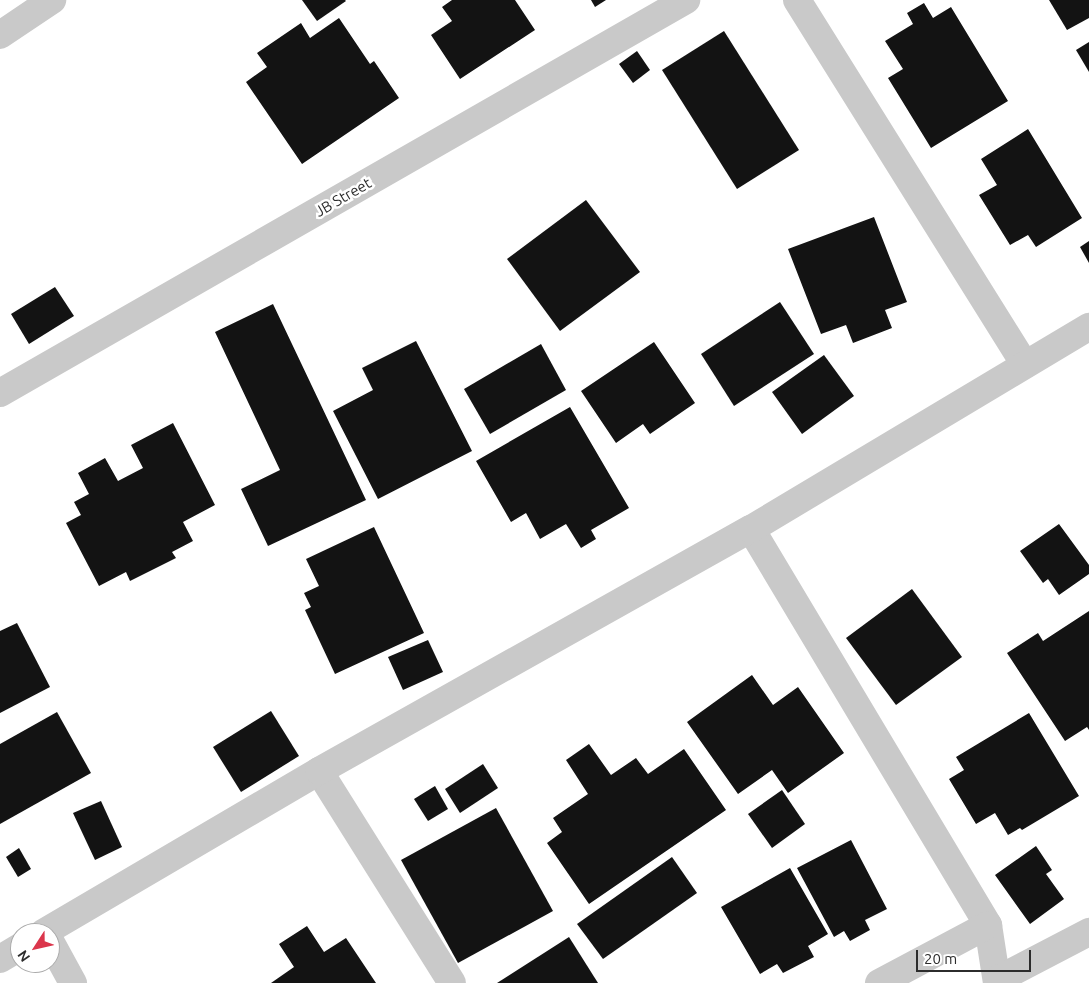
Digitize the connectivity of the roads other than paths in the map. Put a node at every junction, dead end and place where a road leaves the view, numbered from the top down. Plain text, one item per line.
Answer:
1 (52, 0) edge
2 (686, 0) edge
3 (797, 0) edge
4 (0, 35) edge
5 (1089, 327) edge
6 (1025, 365) junction
7 (0, 393) edge
8 (751, 529) junction
9 (319, 772) junction
10 (988, 925) junction
11 (60, 927) edge
12 (1089, 932) edge
13 (60, 960) edge
14 (997, 982) edge
15 (73, 983) edge
16 (452, 983) edge
17 (879, 983) edge

1 - 4 street
2 - 7 street, JB Street
3 - 6 street
5 - 6 street
6 - 8 street
8 - 9 street
8 - 10 street
9 - 11 street
9 - 16 street
10 - 14 street
10 - 17 street
12 - 14 street
13 - 15 street

